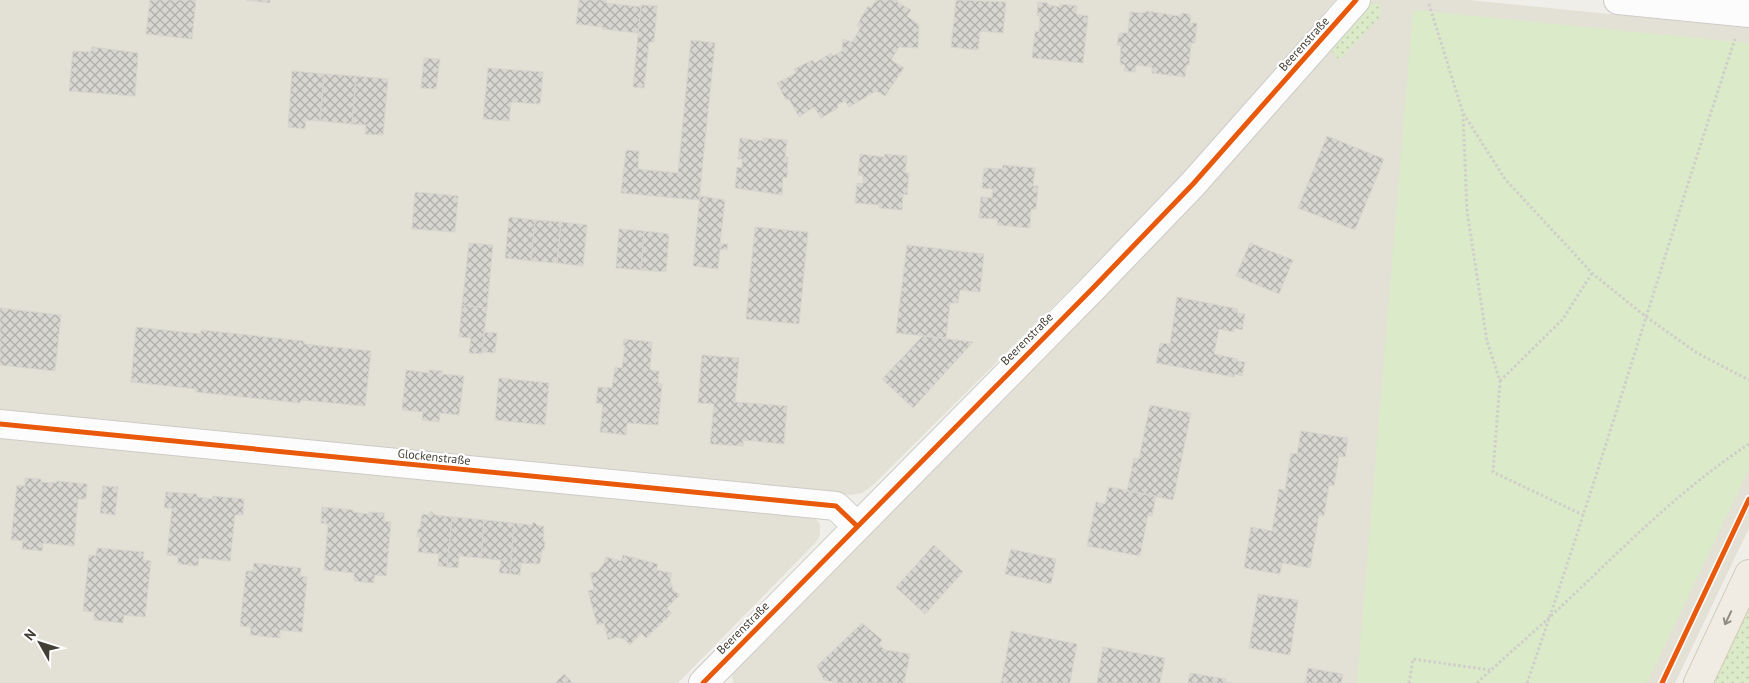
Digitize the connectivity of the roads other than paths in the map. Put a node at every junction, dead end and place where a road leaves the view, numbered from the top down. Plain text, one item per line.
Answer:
1 (1356, 0) edge
2 (1618, 0) edge
3 (1743, 24) edge
4 (0, 424) edge
5 (857, 526) junction
6 (1749, 574) edge
7 (703, 683) edge
8 (1698, 683) edge

1 - 5 street, Beerenstraße
2 - 3 street
4 - 5 street, Glockenstraße
5 - 7 street, Beerenstraße
6 -> 8 main road

